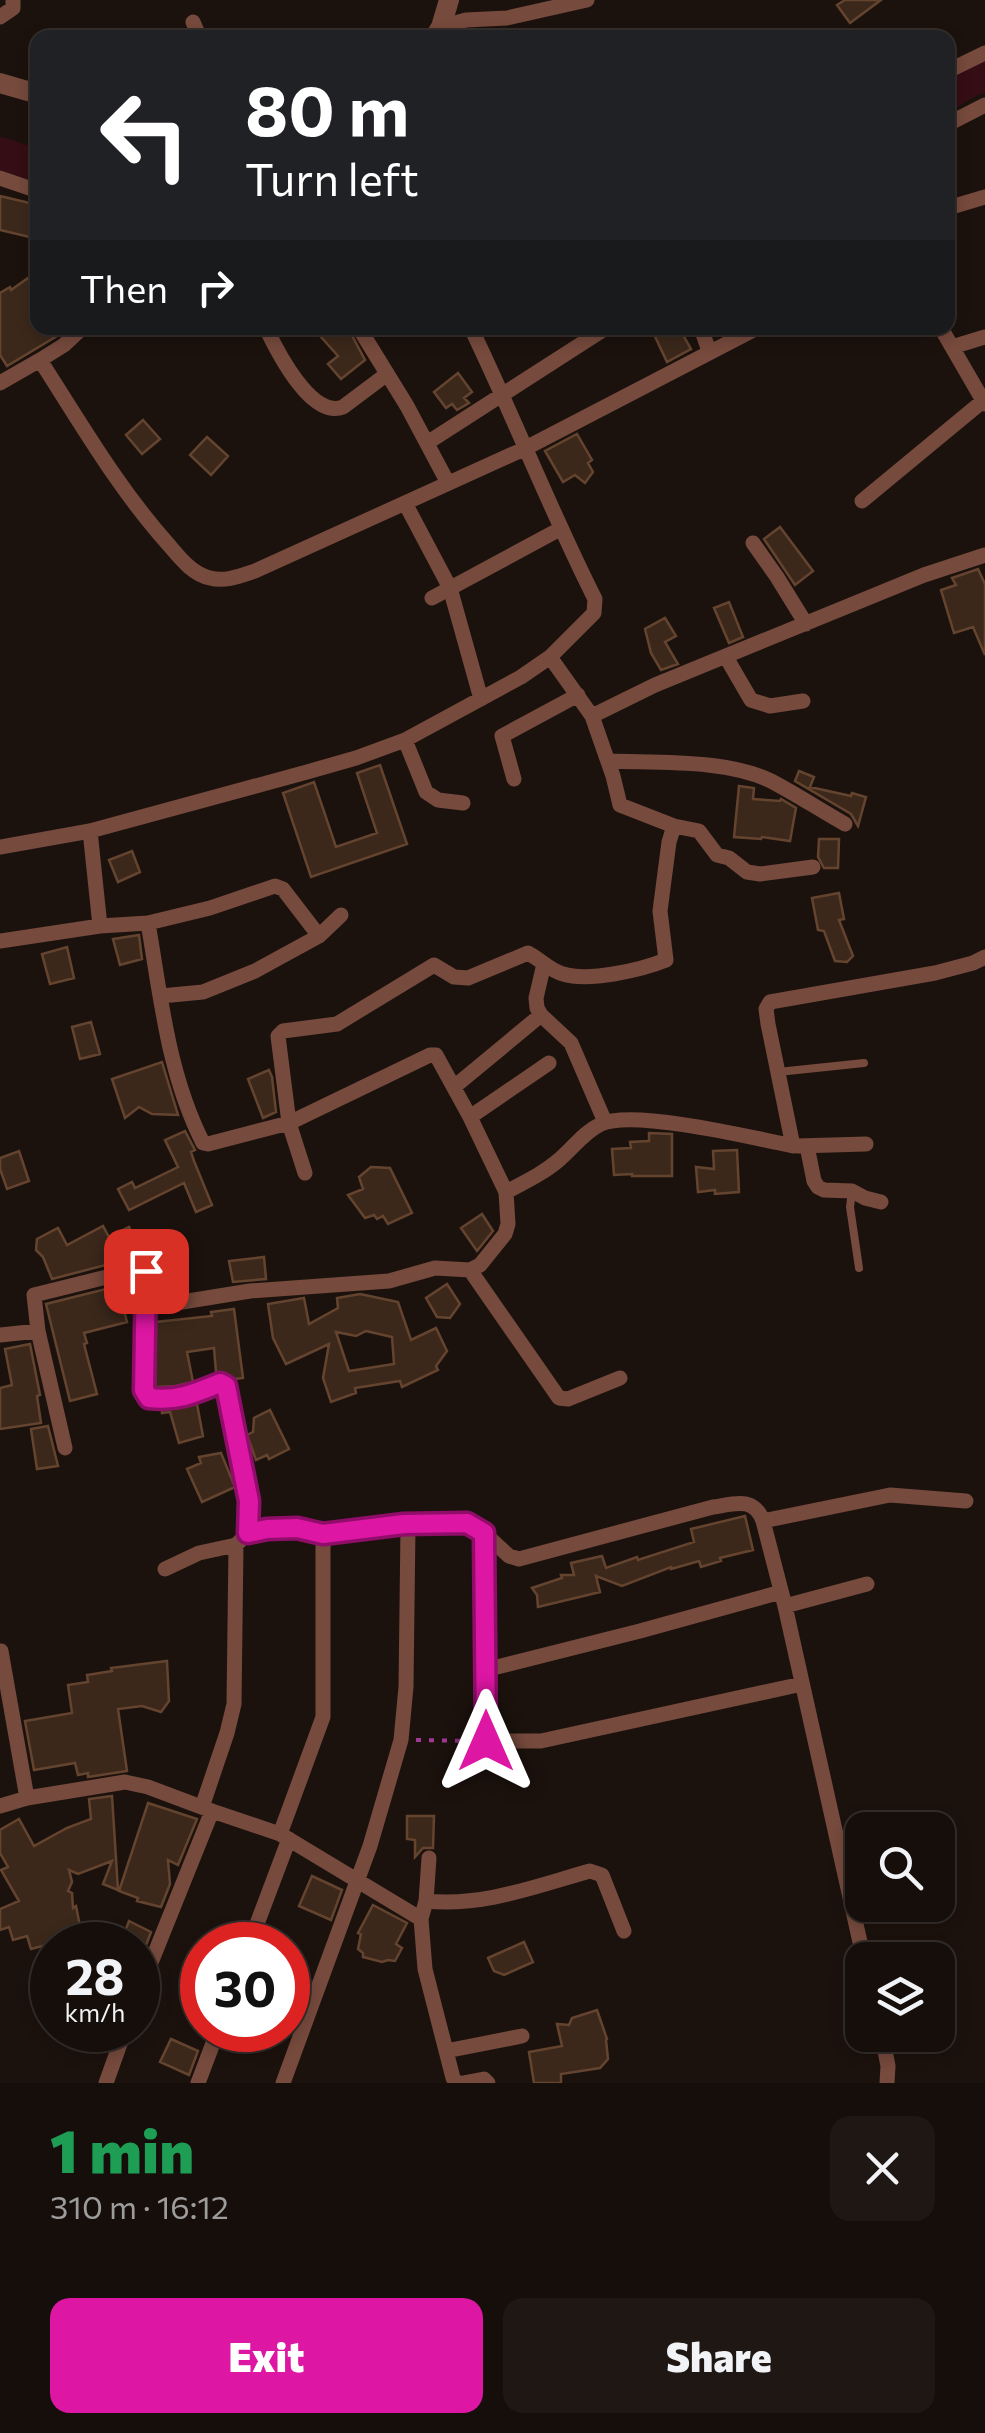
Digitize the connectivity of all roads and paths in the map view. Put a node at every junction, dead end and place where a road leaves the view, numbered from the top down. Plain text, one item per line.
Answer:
1 (14, 0) edge
2 (450, 0) edge
3 (587, 0) edge
4 (0, 16) edge
5 (192, 22) dead end
6 (196, 30) edge
7 (439, 30) edge
8 (443, 30) edge
9 (985, 53) edge
10 (955, 68) edge
11 (0, 84) edge
12 (30, 92) edge
13 (985, 105) edge
14 (955, 120) edge
15 (0, 178) edge
16 (30, 188) edge
17 (985, 197) edge
18 (955, 206) edge
19 (74, 335) edge
20 (270, 335) edge
21 (363, 335) edge
22 (474, 335) edge
23 (574, 335) edge
24 (594, 335) edge
25 (703, 335) edge
26 (742, 335) edge
27 (945, 335) edge
28 (985, 337) edge
29 (578, 344) junction
30 (952, 348) junction
31 (709, 351) junction
32 (40, 360) junction
33 (387, 374) junction
34 (0, 383) edge
35 (503, 394) junction
36 (984, 403) edge
37 (427, 443) junction
38 (524, 448) junction
39 (448, 483) junction
40 (862, 501) dead end
41 (405, 502) junction
42 (560, 529) junction
43 (753, 543) dead end
44 (985, 556) edge
45 (450, 588) junction
46 (432, 598) dead end
47 (806, 624) junction
48 (550, 657) junction
49 (726, 657) junction
50 (578, 696) junction
51 (481, 699) junction
52 (804, 701) dead end
53 (592, 716) junction
54 (404, 740) junction
55 (611, 767) junction
56 (514, 779) dead end
57 (463, 803) dead end
58 (845, 824) dead end
59 (674, 826) junction
60 (90, 830) junction
61 (0, 847) edge
62 (813, 867) dead end
63 (342, 915) dead end
64 (148, 923) junction
65 (100, 926) junction
66 (319, 936) junction
67 (0, 941) edge
68 (985, 957) edge
69 (544, 964) junction
70 (161, 996) junction
71 (541, 1015) junction
72 (548, 1062) dead end
73 (864, 1064) dead end
74 (778, 1072) junction
75 (454, 1087) junction
76 (470, 1116) junction
77 (605, 1122) junction
78 (289, 1123) junction
79 (866, 1144) dead end
80 (800, 1146) junction
81 (305, 1172) dead end
82 (852, 1191) junction
83 (506, 1192) junction
84 (881, 1202) dead end
85 (859, 1268) dead end
86 (470, 1270) junction
87 (145, 1308) junction
88 (38, 1331) junction
89 (0, 1334) edge
90 (620, 1378) dead end
91 (64, 1448) dead end
92 (966, 1501) dead end
93 (249, 1517) junction
94 (763, 1521) junction
95 (408, 1526) junction
96 (484, 1533) junction
97 (323, 1534) junction
98 (236, 1545) junction
99 (165, 1570) dead end
100 (867, 1584) dead end
101 (783, 1599) junction
102 (1, 1651) edge
103 (485, 1670) junction
104 (802, 1684) junction
105 (401, 1740) junction
106 (486, 1741) junction
107 (27, 1798) junction
108 (0, 1806) edge
109 (207, 1809) junction
110 (284, 1836) junction
111 (429, 1858) dead end
112 (357, 1882) junction
113 (426, 1901) junction
114 (421, 1919) junction
115 (256, 1922) edge
116 (624, 1931) dead end
117 (160, 1936) edge
118 (860, 1942) edge
119 (522, 2036) dead end
120 (117, 2052) edge
121 (210, 2052) edge
122 (446, 2052) junction
123 (885, 2052) edge
124 (106, 2083) edge
125 (198, 2083) edge
126 (284, 2083) edge
127 (460, 2083) edge
128 (488, 2083) edge
129 (887, 2083) edge

1 - 4 street
2 - 7 street
3 - 8 street
5 - 6 street
9 - 10 street
11 - 12 street
13 - 14 street
15 - 16 street
17 - 18 street
19 - 32 street
20 - 33 street
21 - 33 street
22 - 35 street
23 - 29 street
24 - 29 street
25 - 31 street
26 - 31 street
27 - 30 street
28 - 30 street
29 - 35 street
30 - 36 street
31 - 38 street
32 - 34 street
32 - 41 street
33 - 37 street
35 - 37 street
35 - 38 street
36 - 40 street
37 - 39 street
38 - 39 street
38 - 42 street
39 - 41 street
41 - 45 street
42 - 45 street
42 - 48 street
43 - 47 street
44 - 47 street
45 - 46 street
45 - 51 street
47 - 49 street
48 - 50 street
48 - 51 street
49 - 52 street
49 - 53 street
50 - 53 street
50 - 56 street
51 - 54 street
53 - 55 street
54 - 57 street
54 - 60 street
55 - 58 street
55 - 59 street
59 - 62 street
59 - 69 street
60 - 61 street
60 - 65 street
63 - 66 street
64 - 65 street
64 - 66 street
64 - 70 street
65 - 67 street
66 - 70 street
68 - 74 street
69 - 71 street
69 - 78 street
70 - 78 street
71 - 75 street
71 - 77 street
72 - 76 street
73 - 74 lane
74 - 80 street
75 - 76 street
75 - 78 street
76 - 83 street
77 - 80 street
77 - 83 street
78 - 81 street
79 - 80 street
80 - 82 street
82 - 84 street
82 - 85 lane
83 - 86 street
86 - 87 street
86 - 90 street
87 - 88 street
87 - 93 street
88 - 89 street
88 - 91 street
92 - 94 street
93 - 97 street
93 - 98 street
94 - 96 street
94 - 101 street
95 - 96 street
95 - 97 street
95 - 105 street
96 - 103 street
97 - 110 street
98 - 99 street
98 - 109 street
100 - 101 street
101 - 103 street
101 - 104 street
102 - 107 street
103 - 106 street
104 - 106 street
104 - 118 street
105 - 106 path
105 - 112 street
107 - 108 street
107 - 109 street
109 - 110 street
109 - 117 street
110 - 112 street
110 - 115 street
111 - 113 street
112 - 114 street
112 - 126 street
113 - 114 street
113 - 116 street
114 - 122 street
119 - 122 street
120 - 124 street
121 - 125 street
122 - 127 street
123 - 129 street
127 - 128 street

